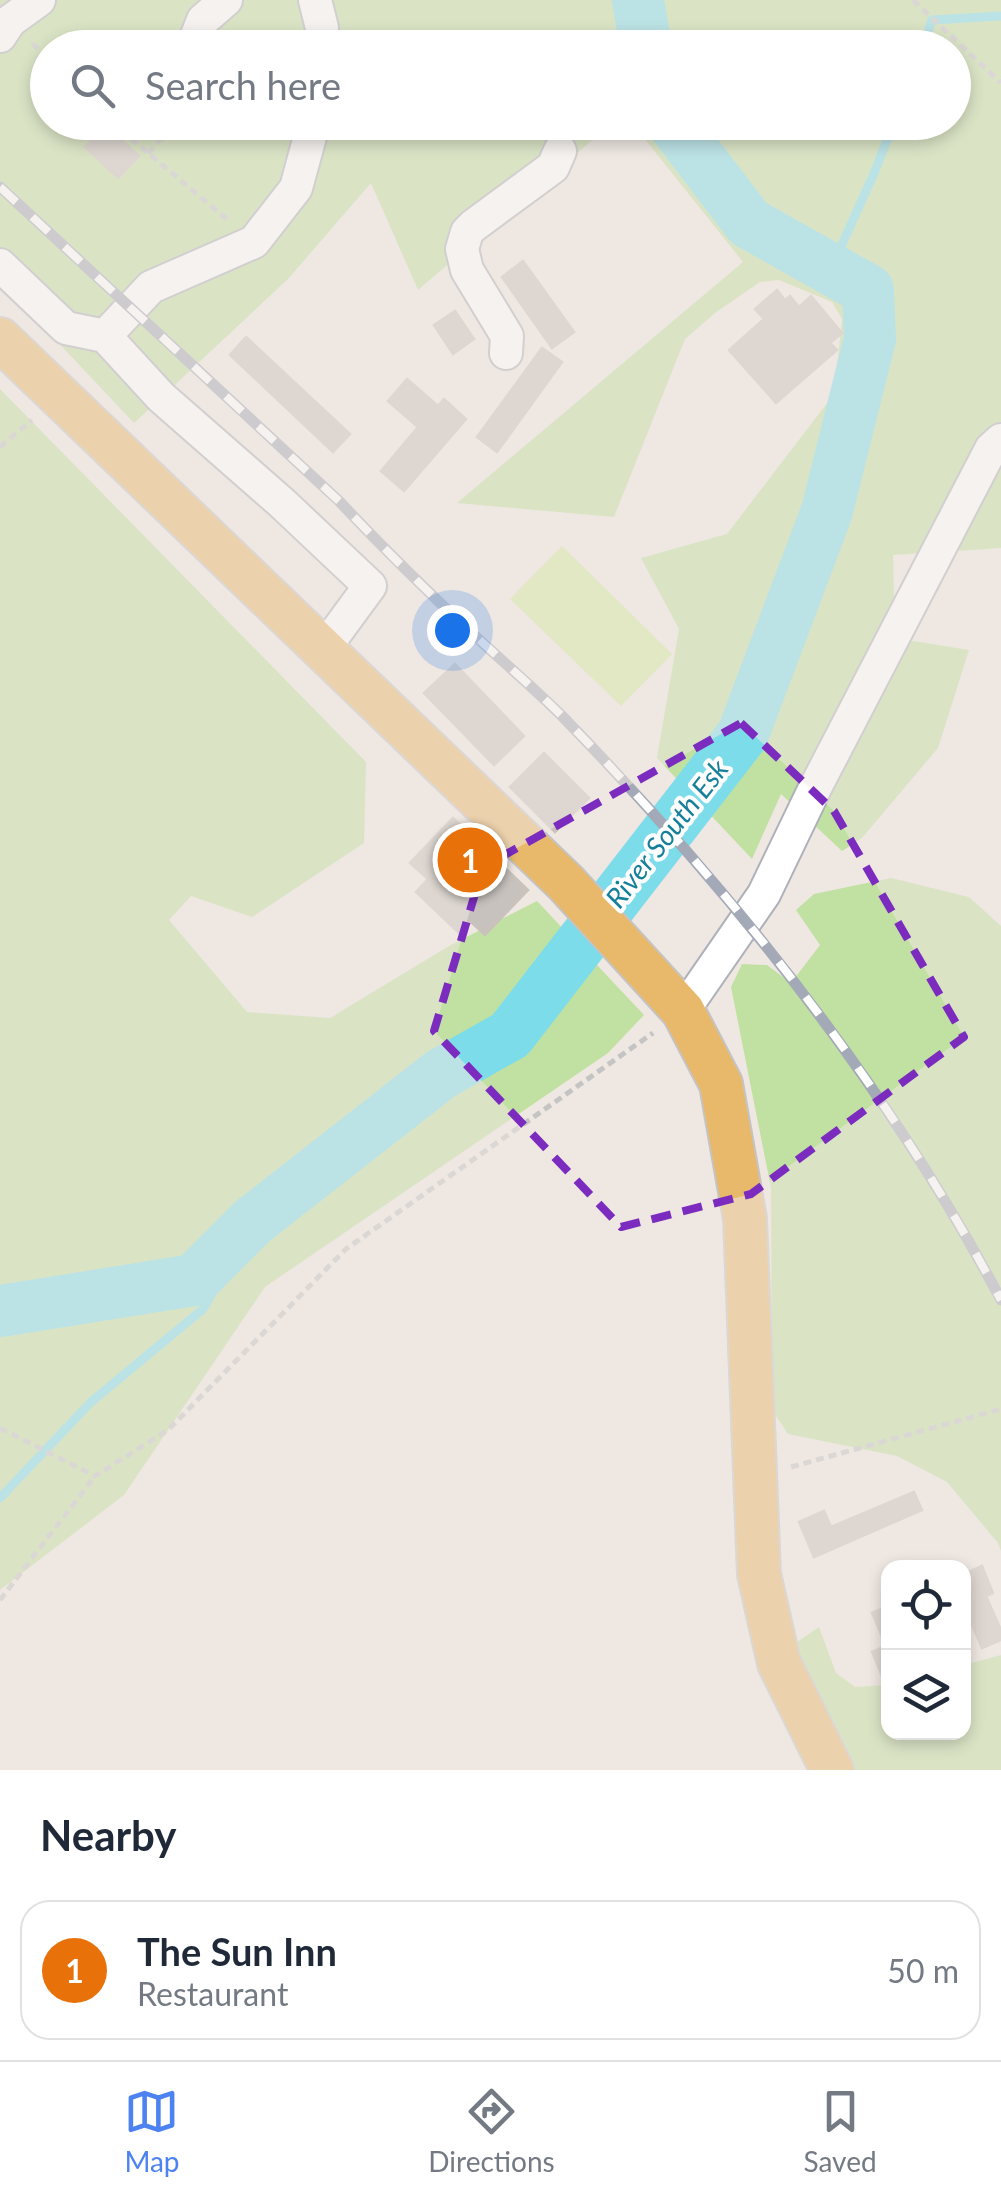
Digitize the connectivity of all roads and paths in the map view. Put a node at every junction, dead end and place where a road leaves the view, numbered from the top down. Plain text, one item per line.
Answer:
1 (39, 0) edge
2 (226, 0) edge
3 (315, 0) edge
4 (913, 0) edge
5 (3, 19) edge
6 (199, 30) edge
7 (322, 30) edge
8 (945, 30) edge
9 (971, 55) edge
10 (1001, 83) edge
11 (133, 140) edge
12 (160, 140) edge
13 (304, 140) edge
14 (560, 151) dead end
15 (148, 153) junction
16 (254, 242) junction
17 (0, 265) edge
18 (106, 336) junction
19 (0, 339) edge
20 (506, 353) dead end
21 (61, 399) junction
22 (1001, 440) edge
23 (0, 447) edge
24 (323, 650) junction
25 (684, 1010) junction
26 (1001, 1409) edge
27 (0, 1428) edge
28 (95, 1476) junction
29 (755, 1477) junction
30 (0, 1600) edge
31 (832, 1770) edge

1 - 5 street
2 - 6 street
3 - 7 street
4 - 8 path
9 - 10 path
11 - 15 path
12 - 15 path
13 - 16 street
14 - 20 street
15 - 16 path
16 - 18 street
17 - 18 street
18 - 24 street
19 - 21 main road
21 - 23 path
21 - 24 main road
22 - 25 street
24 - 25 main road
25 - 28 path
25 - 29 main road
26 - 29 path
27 - 28 path
28 - 30 path
29 - 31 main road

